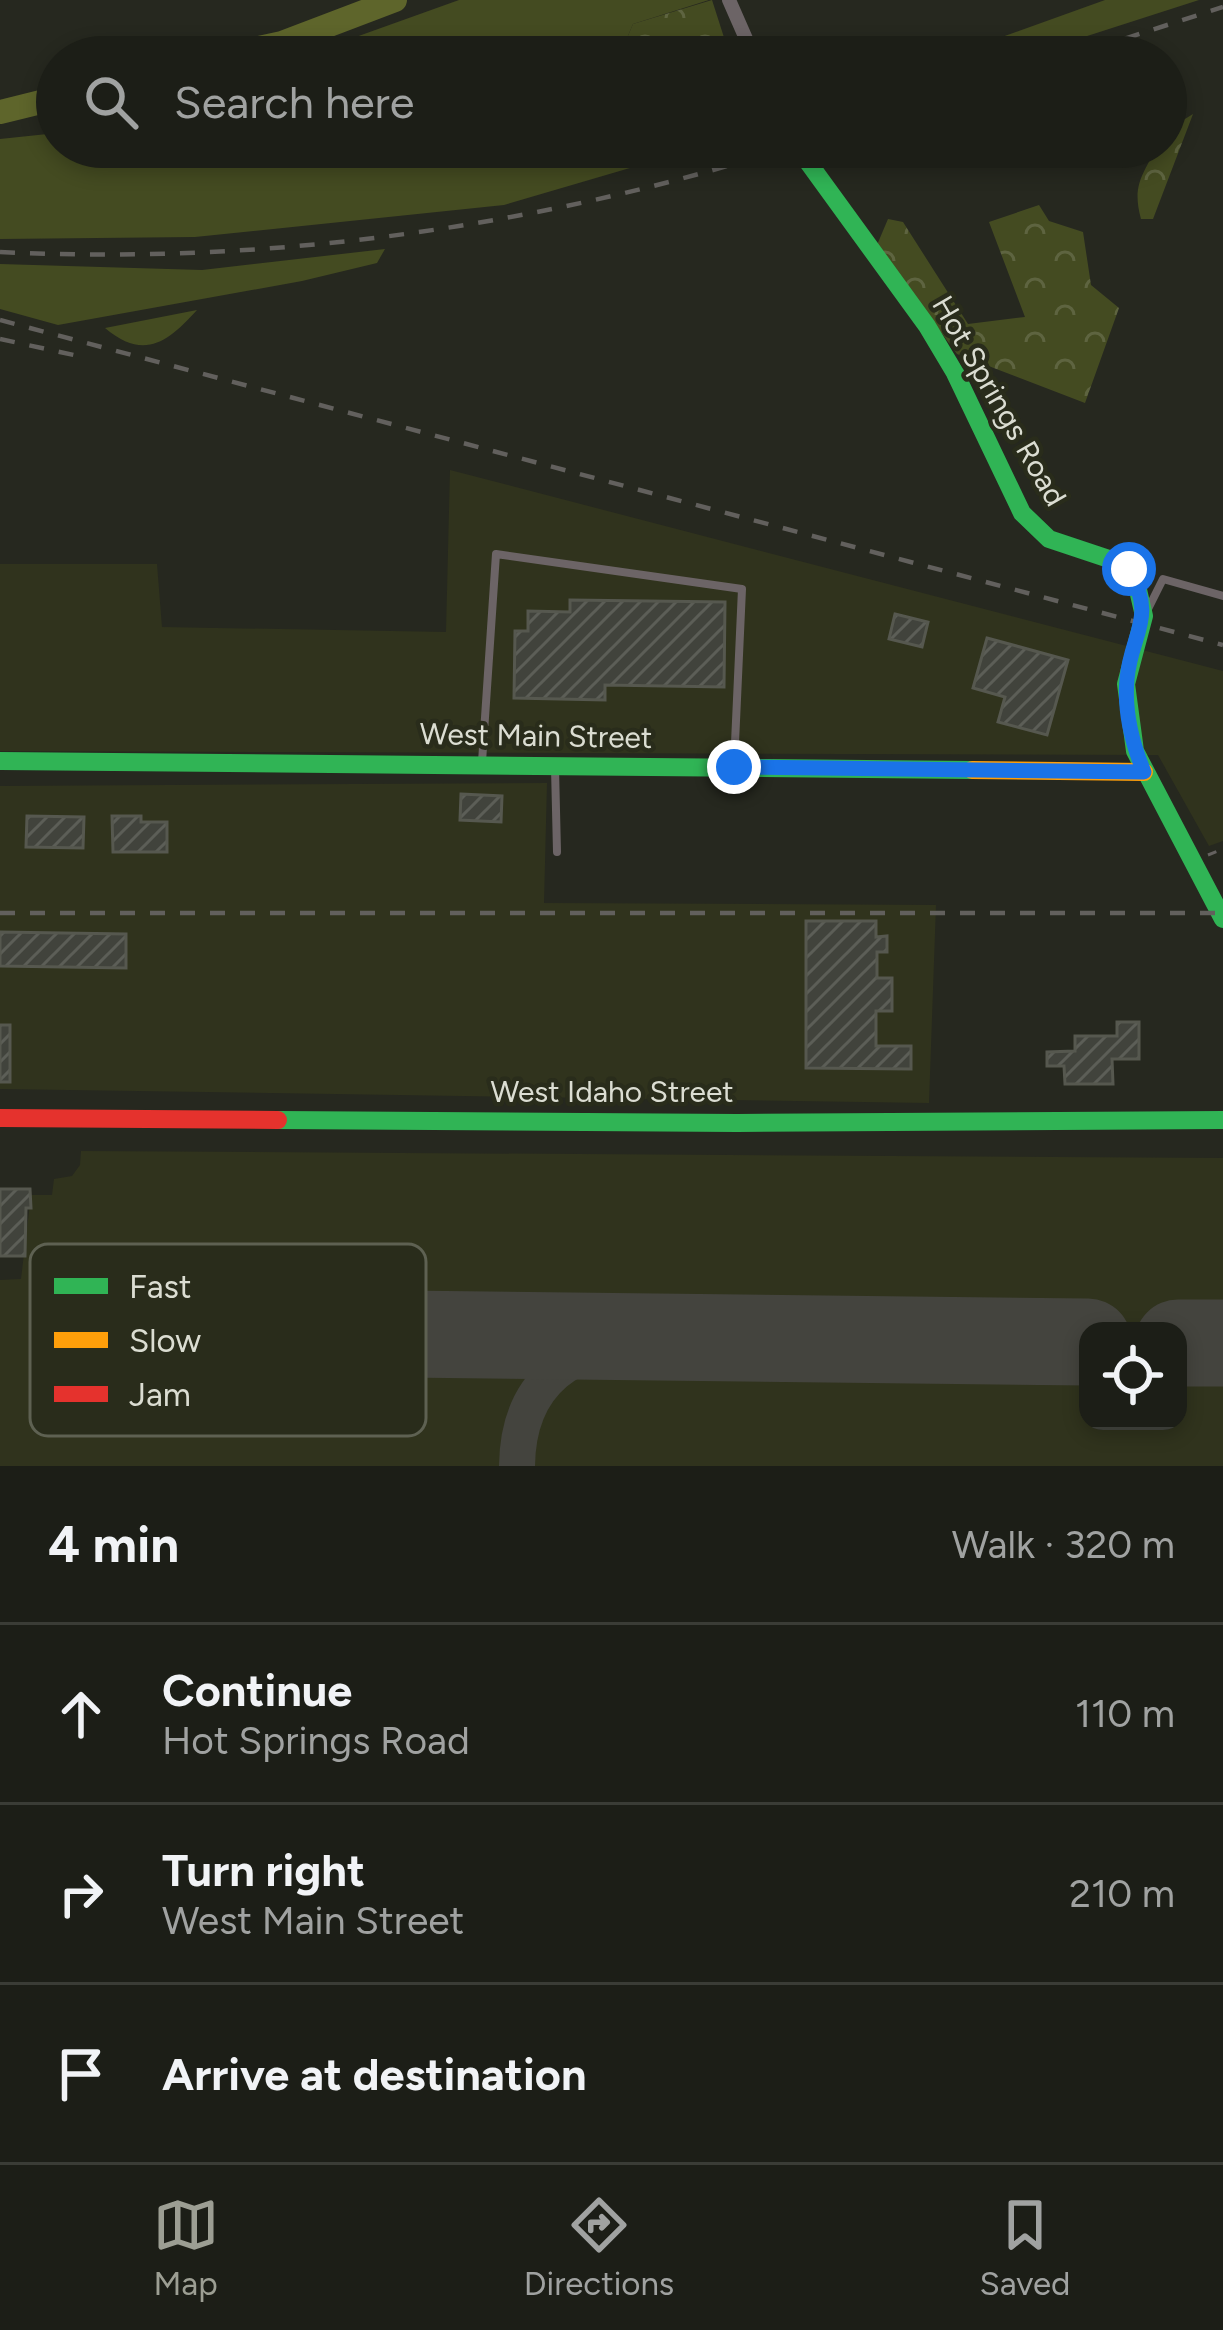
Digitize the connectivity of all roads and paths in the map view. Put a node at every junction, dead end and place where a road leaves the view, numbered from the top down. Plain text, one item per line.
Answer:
1 (729, 0) edge
2 (745, 36) edge
3 (812, 168) edge
4 (1223, 596) edge
5 (1144, 616) junction
6 (0, 761) edge
7 (482, 765) junction
8 (555, 767) junction
9 (734, 767) junction
10 (1144, 772) junction
11 (1223, 849) edge
12 (557, 852) dead end
13 (1195, 860) junction
14 (1223, 919) edge
15 (0, 1118) edge
16 (1223, 1120) edge

1 - 2 street
3 - 5 street, Hot Springs Road
4 - 5 lane
5 - 10 street
6 - 7 street, West Main Street
7 - 8 street, West Main Street
7 - 9 lane
8 - 9 street, West Main Street
8 - 12 lane
9 - 10 street, West Main Street
10 - 13 street
11 - 13 path
13 - 14 street
15 - 16 street, West Idaho Street

